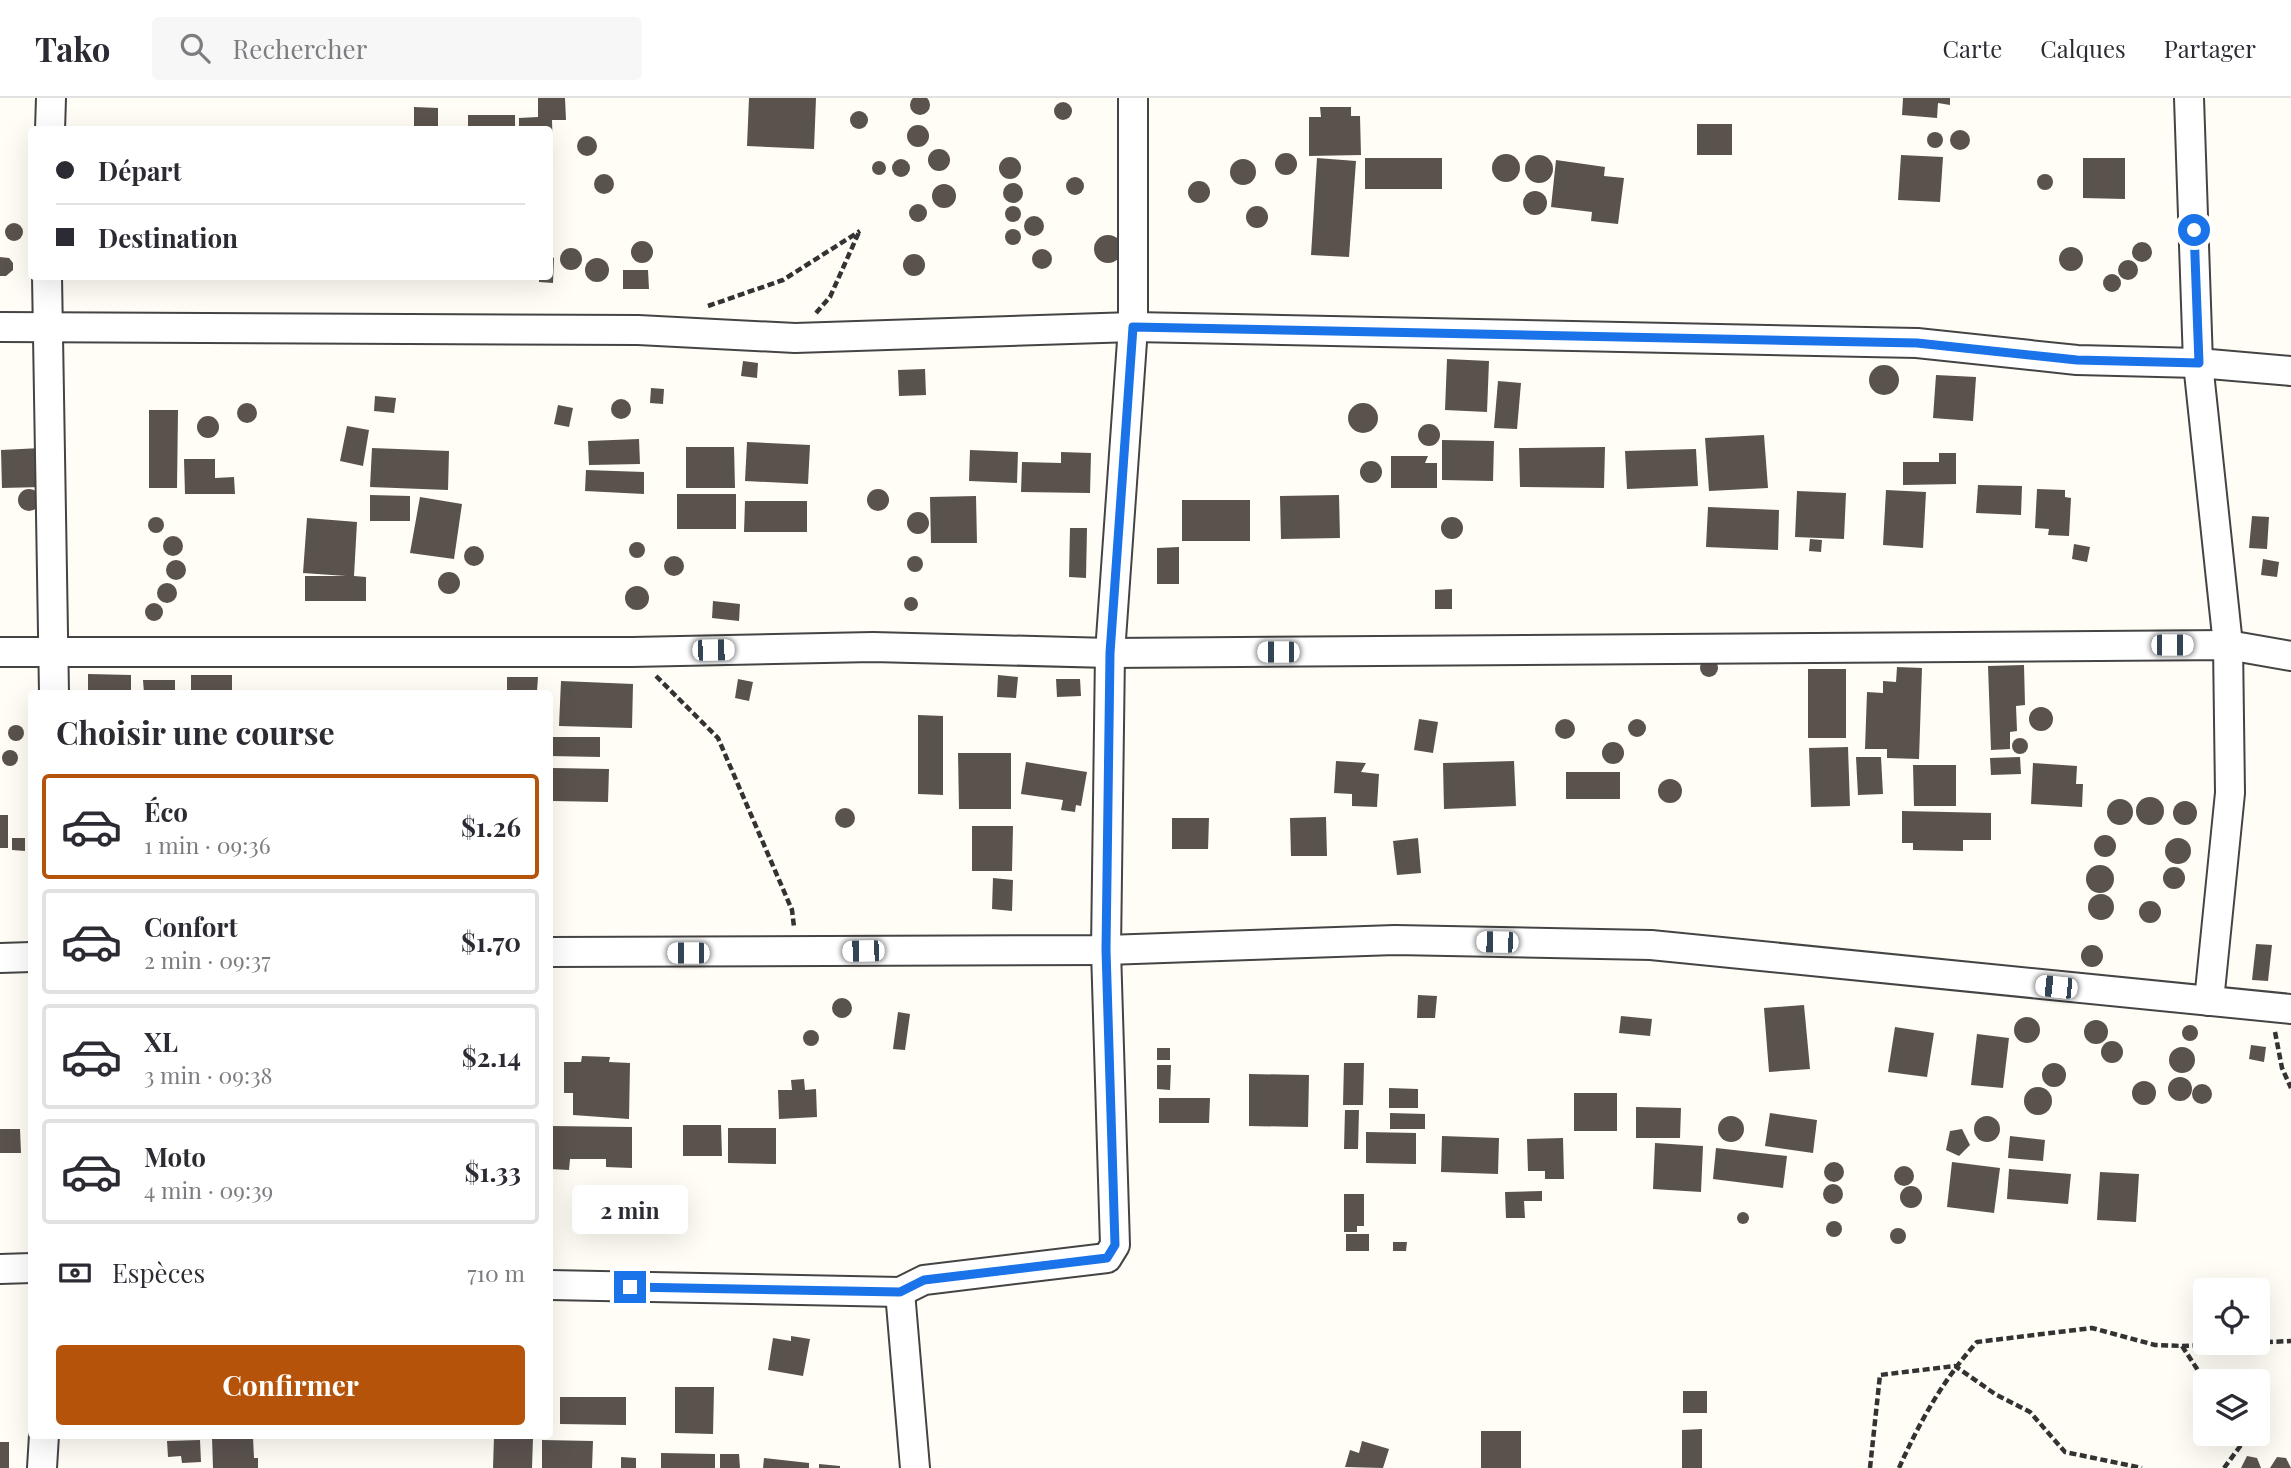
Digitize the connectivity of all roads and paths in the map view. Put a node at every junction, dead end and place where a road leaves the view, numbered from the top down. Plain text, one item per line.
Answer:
1 (51, 98) edge
2 (1133, 98) edge
3 (2189, 98) edge
4 (50, 126) edge
5 (47, 280) edge
6 (704, 307) dead end
7 (46, 326) junction
8 (0, 327) edge
9 (1133, 327) junction
10 (795, 338) junction
11 (2199, 363) junction
12 (2291, 371) edge
13 (2228, 645) junction
14 (0, 652) edge
15 (55, 652) junction
16 (632, 652) junction
17 (1110, 653) junction
18 (2291, 656) edge
19 (54, 690) edge
20 (1106, 950) junction
21 (553, 953) edge
22 (798, 953) junction
23 (28, 957) edge
24 (0, 958) edge
25 (2209, 1001) junction
26 (2281, 1008) edge
27 (2291, 1088) edge
28 (28, 1268) edge
29 (0, 1269) edge
30 (553, 1285) edge
31 (900, 1292) junction
32 (2291, 1341) edge
33 (2182, 1346) junction
34 (1955, 1366) junction
35 (2197, 1369) edge
36 (44, 1439) edge
37 (2240, 1446) edge
38 (42, 1468) edge
39 (915, 1468) edge
40 (1870, 1468) edge
41 (1899, 1468) edge
42 (2142, 1468) edge
43 (2224, 1468) edge

1 - 4 street
2 - 9 street
3 - 11 street
5 - 7 street
6 - 10 path
7 - 8 street
7 - 10 street
7 - 15 street
9 - 10 street
9 - 11 street
9 - 17 street
11 - 12 street
11 - 13 street
13 - 17 street
13 - 18 street
13 - 25 street
14 - 15 street
15 - 16 street
15 - 19 street
16 - 17 street
16 - 22 path
17 - 20 street
20 - 22 street
20 - 25 street
20 - 31 street
21 - 22 street
23 - 24 street
25 - 26 street
26 - 27 path
28 - 29 street
30 - 31 street
31 - 39 street
32 - 33 path
33 - 34 path
33 - 35 path
34 - 40 path
34 - 41 path
34 - 42 path
36 - 38 street
37 - 43 path

